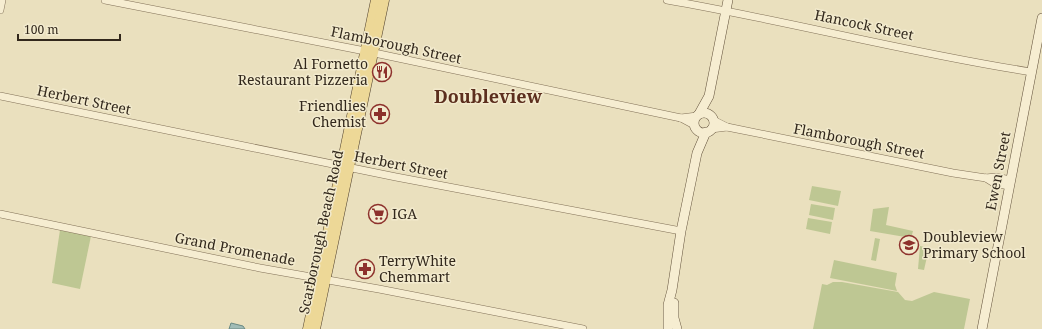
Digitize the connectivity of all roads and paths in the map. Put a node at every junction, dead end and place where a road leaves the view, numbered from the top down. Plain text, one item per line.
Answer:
1 (2, 0) edge
2 (105, 0) edge
3 (376, 0) edge
4 (384, 0) edge
5 (667, 0) edge
6 (728, 0) edge
7 (0, 10) edge
8 (726, 10) junction
9 (1042, 18) edge
10 (369, 52) junction
11 (1032, 72) junction
12 (0, 96) edge
13 (709, 96) junction
14 (712, 118) junction
15 (701, 125) junction
16 (727, 127) junction
17 (344, 167) junction
18 (1010, 183) junction
19 (0, 214) edge
20 (681, 231) junction
21 (322, 278) junction
22 (672, 290) junction
23 (308, 329) edge
24 (316, 329) edge
25 (583, 329) edge
26 (668, 329) edge
27 (677, 329) edge
28 (982, 329) edge

1 - 7 street
2 - 10 street, Flamborough Street
3 - 10 main road, Scarborough Beach Road
4 - 10 main road, Scarborough Beach Road
5 - 8 street, Hancock Street
6 - 8 street
8 - 11 street, Hancock Street
8 - 13 street
9 - 11 street, Ewen Street
10 - 15 street, Flamborough Street
10 - 17 main road, Scarborough Beach Road
11 - 18 street, Ewen Street
12 - 17 street, Herbert Street
13 - 14 street
13 - 15 street
14 - 15 street
14 - 15 street
14 - 16 street, Flamborough Street
15 - 16 street, Flamborough Street
15 - 20 street
16 - 18 street, Flamborough Street
17 - 20 street, Herbert Street
17 - 21 main road, Scarborough Beach Road
18 - 28 street, Ewen Street
19 - 21 street, Grand Promenade
20 - 22 street
21 - 23 main road, Scarborough Beach Road
21 - 24 main road, Scarborough Beach Road
21 - 25 street, Grand Promenade
22 - 26 street
22 - 27 street

